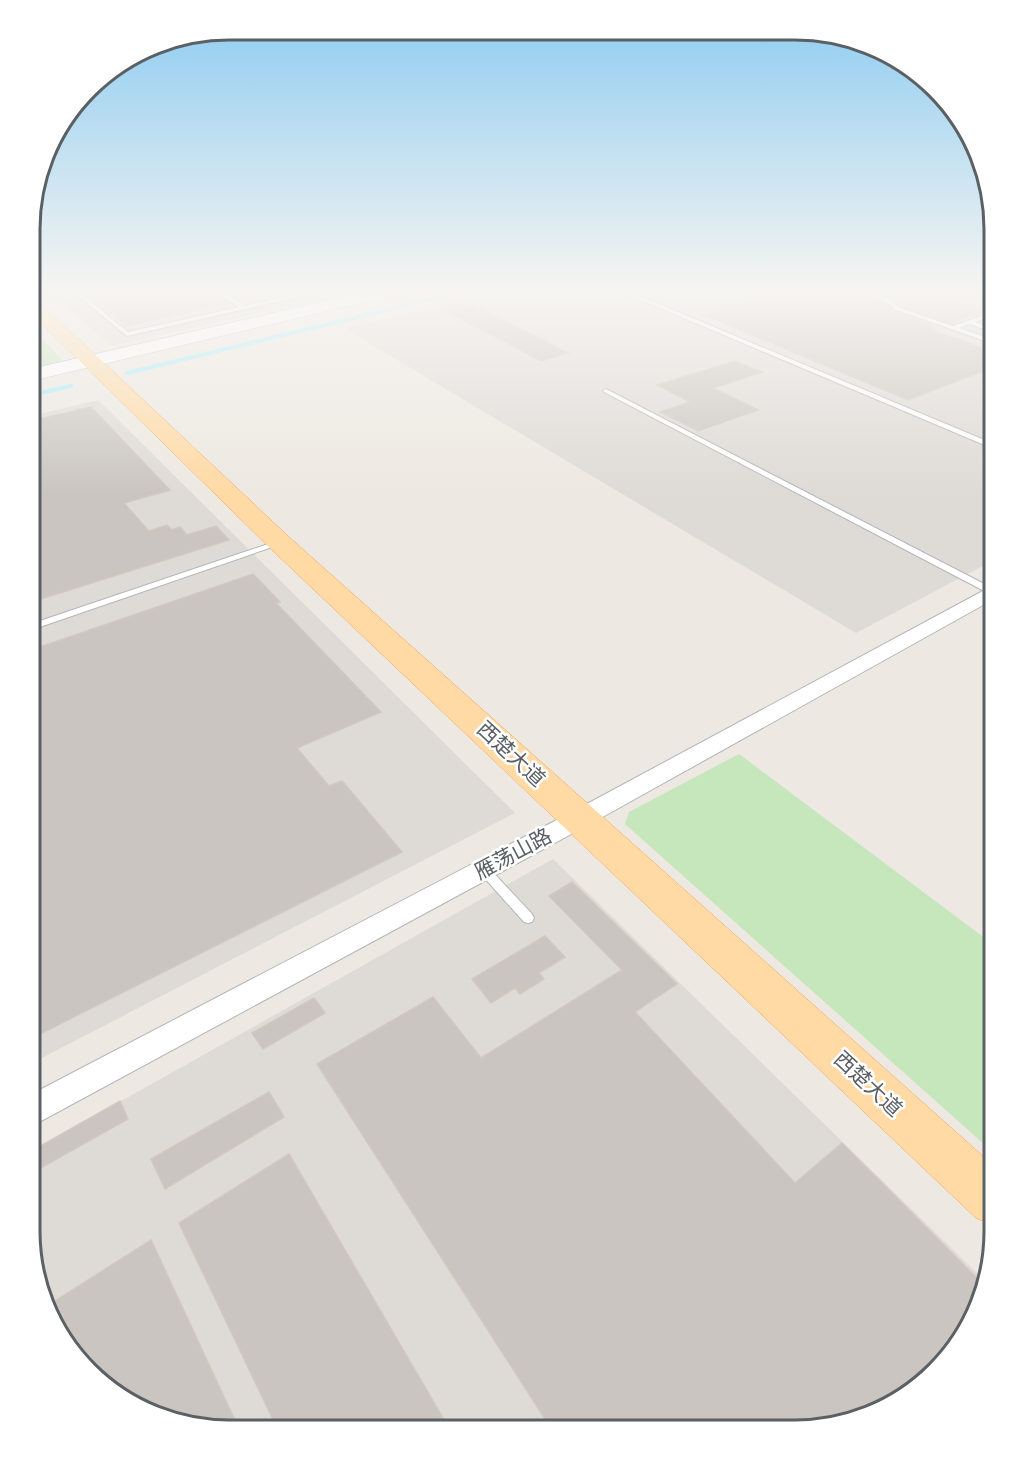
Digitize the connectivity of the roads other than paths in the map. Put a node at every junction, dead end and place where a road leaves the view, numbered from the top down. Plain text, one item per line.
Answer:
1 (87, 357) edge
2 (107, 357) edge
3 (780, 357) edge
4 (91, 361) junction
5 (40, 373) edge
6 (606, 391) dead end
7 (984, 443) edge
8 (280, 543) junction
9 (984, 587) edge
10 (984, 597) edge
11 (40, 624) edge
12 (581, 819) junction
13 (484, 870) junction
14 (528, 918) dead end
15 (40, 1107) edge
16 (983, 1190) edge

1 - 4 main road, 西楚大道
2 - 4 street
3 - 7 lane
4 - 5 street
4 - 8 main road, 西楚大道
6 - 9 lane
8 - 11 lane
8 - 12 main road, 西楚大道
10 - 12 street, 雁荡山路
12 - 13 street, 雁荡山路
12 - 16 main road, 西楚大道
13 - 14 lane
13 - 15 street, 雁荡山路

